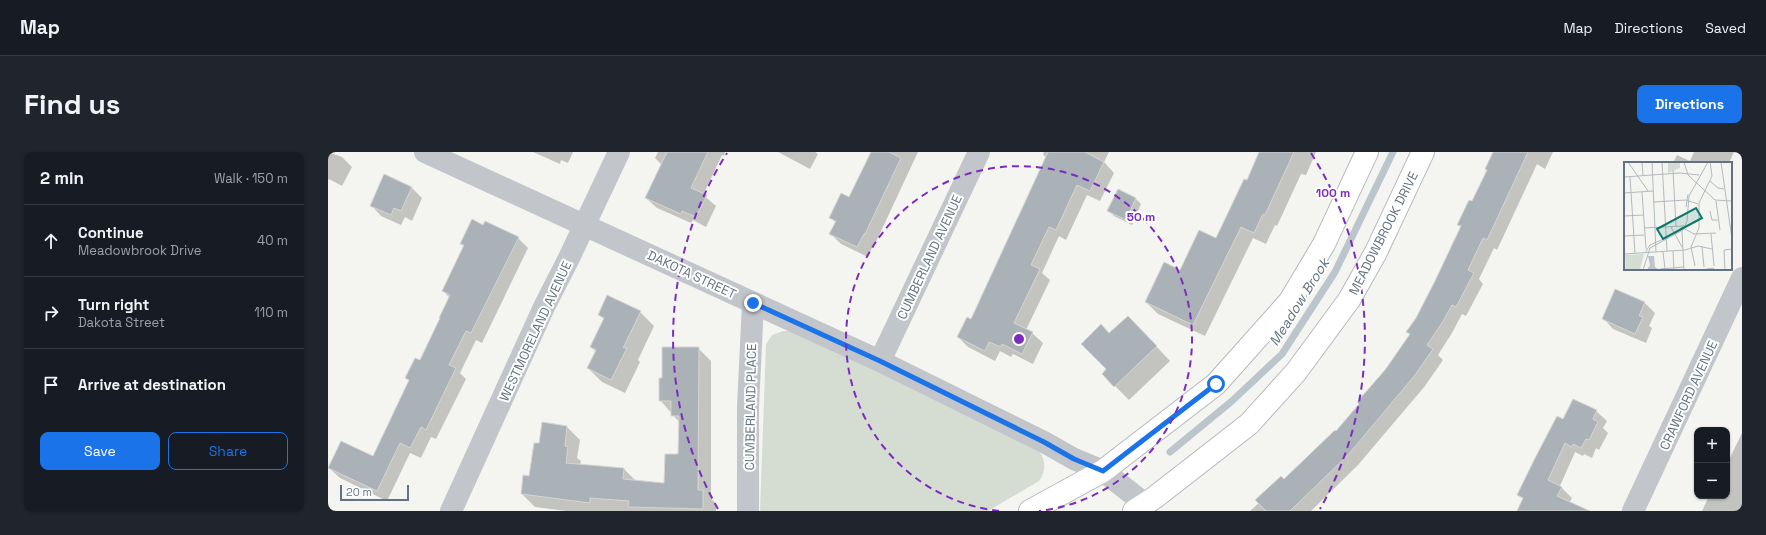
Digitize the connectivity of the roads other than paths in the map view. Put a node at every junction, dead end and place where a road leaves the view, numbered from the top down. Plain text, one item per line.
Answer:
1 (426, 152) edge
2 (619, 152) edge
3 (979, 152) edge
4 (1367, 152) edge
5 (1424, 152) edge
6 (585, 224) junction
7 (1742, 278) edge
8 (753, 303) junction
9 (880, 361) junction
10 (1103, 471) junction
11 (1140, 508) edge
12 (1036, 510) edge
13 (451, 511) edge
14 (748, 511) edge
15 (1633, 511) edge

1 - 6 street, DAKOTA STREET
2 - 6 street, WESTMORELAND AVENUE
3 - 9 street, CUMBERLAND AVENUE
4 - 10 street
5 - 11 street, MEADOWBROOK DRIVE
6 - 8 street, DAKOTA STREET
6 - 13 street, WESTMORELAND AVENUE
7 - 15 street, CRAWFORD AVENUE
8 - 9 street, DAKOTA STREET
8 - 14 street, CUMBERLAND PLACE
9 - 10 street, DAKOTA STREET
10 - 11 street, DAKOTA STREET
10 - 12 street

